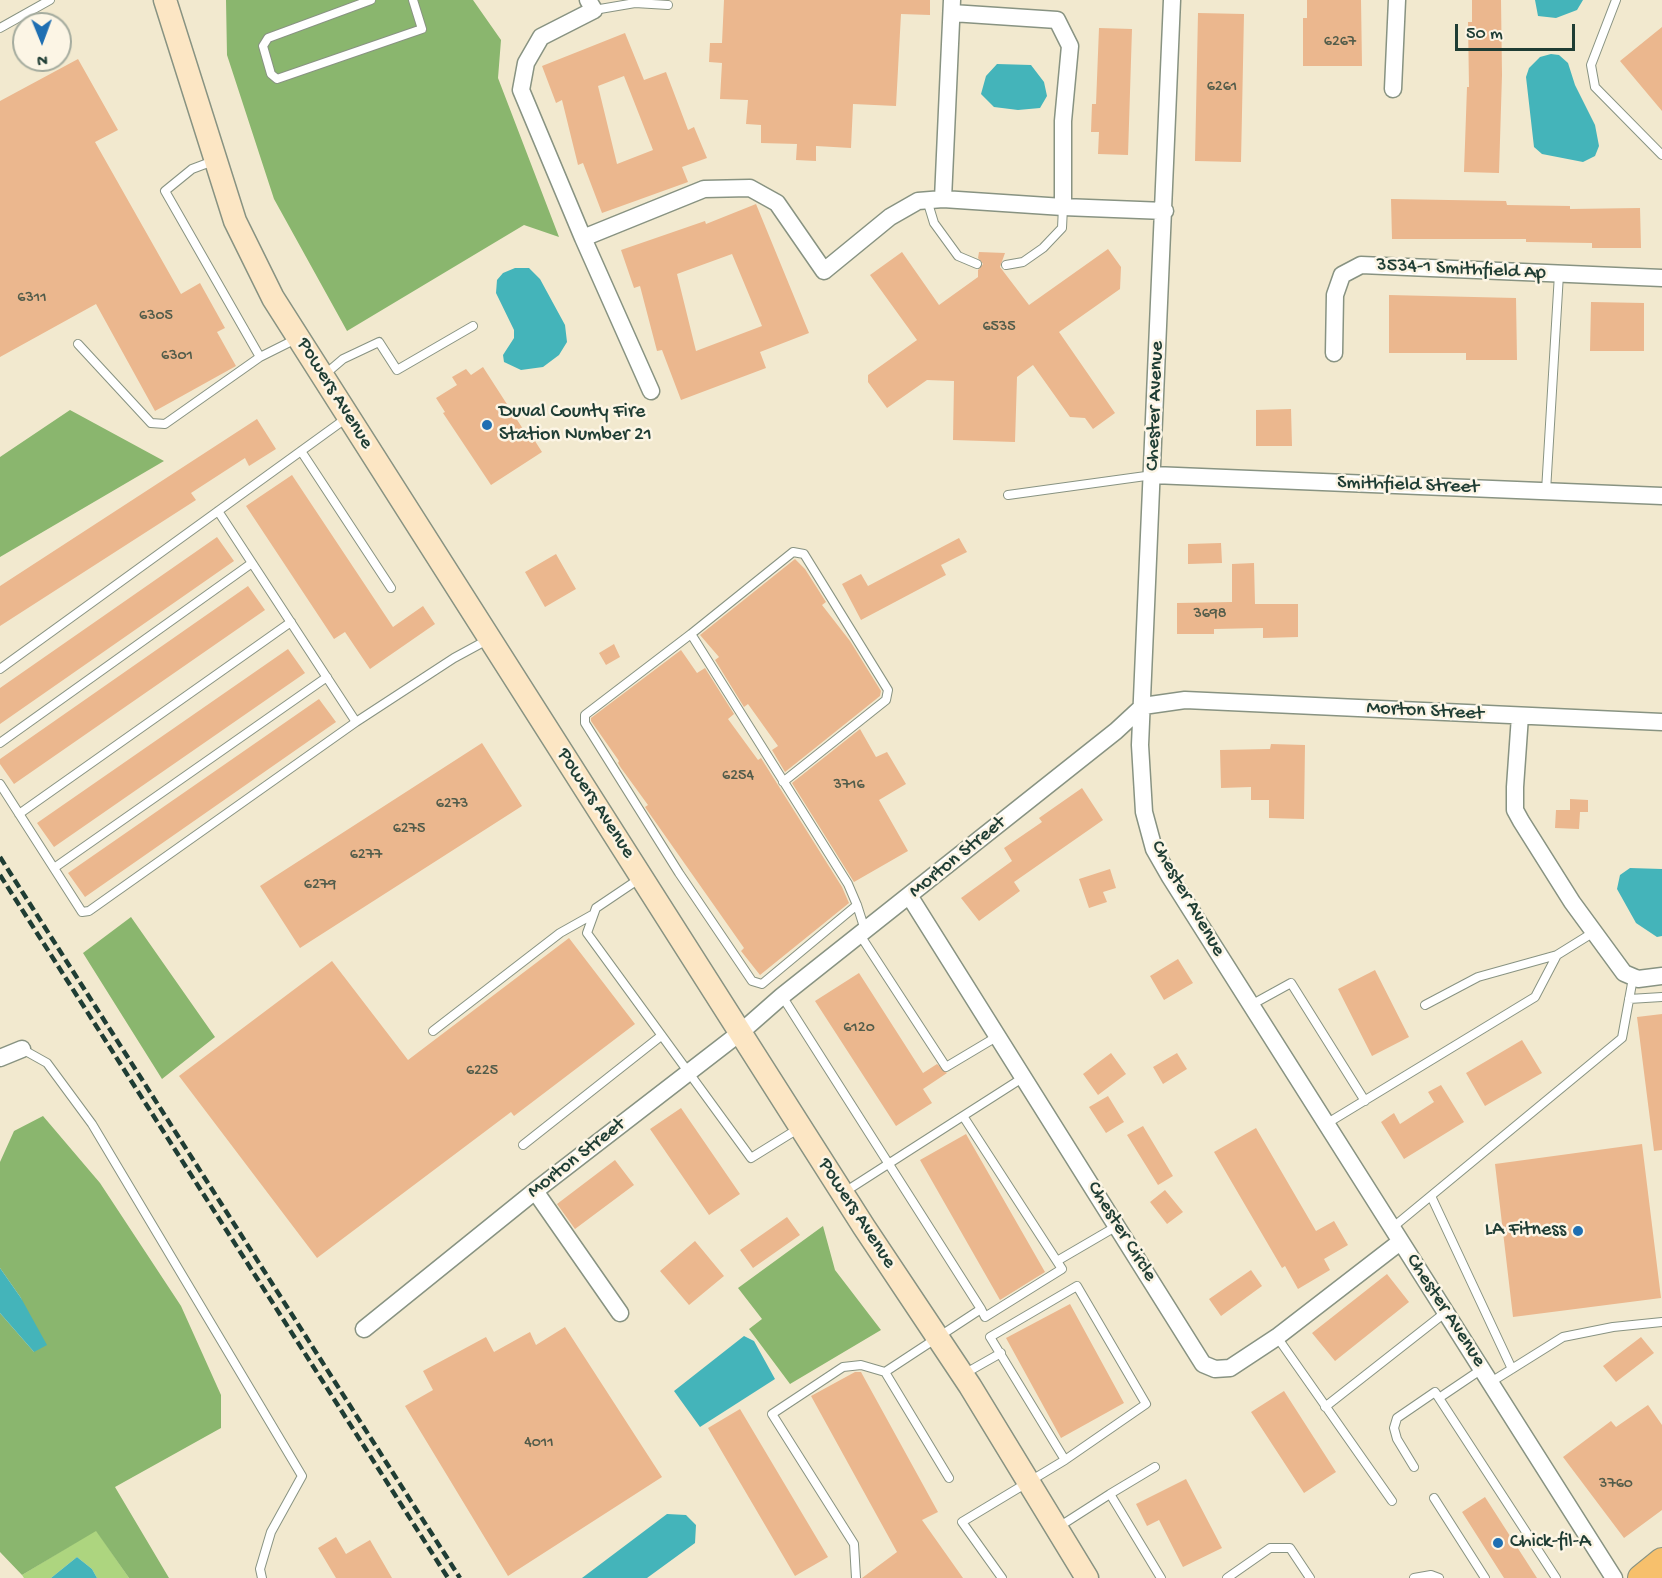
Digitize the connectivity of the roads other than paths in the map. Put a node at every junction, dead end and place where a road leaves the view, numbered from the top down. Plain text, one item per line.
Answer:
1 (51, 0) edge
2 (165, 0) edge
3 (371, 0) edge
4 (413, 0) edge
5 (1173, 0) edge
6 (1397, 0) edge
7 (1616, 0) edge
8 (340, 4) edge
9 (591, 5) edge
10 (668, 5) dead end
11 (952, 6) edge
12 (0, 28) edge
13 (1393, 89) dead end
14 (1662, 155) edge
15 (216, 160) junction
16 (935, 200) junction
17 (1063, 207) junction
18 (1165, 211) junction
19 (583, 238) junction
20 (977, 264) dead end
21 (1006, 265) dead end
22 (1559, 274) junction
23 (1662, 278) edge
24 (473, 326) dead end
25 (298, 338) junction
26 (78, 344) dead end
27 (1334, 353) dead end
28 (260, 357) junction
29 (323, 376) junction
30 (651, 391) dead end
31 (348, 416) junction
32 (301, 451) junction
33 (1154, 475) junction
34 (1546, 491) junction
35 (1008, 495) dead end
36 (1662, 496) edge
37 (218, 511) junction
38 (252, 563) junction
39 (391, 588) dead end
40 (291, 622) junction
41 (691, 634) junction
42 (489, 639) junction
43 (0, 669) edge
44 (327, 677) junction
45 (1143, 706) junction
46 (1520, 716) junction
47 (1662, 722) edge
48 (357, 723) junction
49 (0, 743) edge
50 (783, 782) junction
51 (0, 784) edge
52 (19, 814) junction
53 (54, 868) junction
54 (642, 877) junction
55 (910, 897) junction
56 (857, 905) junction
57 (592, 915) junction
58 (1594, 932) junction
59 (863, 933) junction
60 (1557, 955) junction
61 (1628, 976) junction
62 (1662, 976) edge
63 (782, 996) junction
64 (1662, 997) edge
65 (1629, 999) junction
66 (1250, 1005) junction
67 (1425, 1005) dead end
68 (433, 1032) dead end
69 (741, 1032) junction
70 (998, 1035) junction
71 (661, 1036) junction
72 (22, 1049) joint
73 (0, 1059) edge
74 (689, 1071) junction
75 (1024, 1076) junction
76 (1365, 1101) junction
77 (963, 1116) junction
78 (1326, 1124) junction
79 (801, 1127) junction
80 (523, 1144) dead end
81 (888, 1164) junction
82 (536, 1191) junction
83 (843, 1193) junction
84 (1431, 1196) junction
85 (1117, 1226) junction
86 (1396, 1235) junction
87 (1058, 1261) junction
88 (981, 1309) junction
89 (1447, 1312) junction
90 (620, 1313) dead end
91 (1662, 1322) edge
92 (364, 1329) dead end
93 (1277, 1337) junction
94 (938, 1338) junction
95 (1000, 1353) junction
96 (1512, 1369) junction
97 (885, 1372) junction
98 (962, 1375) junction
99 (1486, 1375) junction
100 (1439, 1398) junction
101 (1325, 1407) junction
102 (1065, 1460) junction
103 (1155, 1467) dead end
104 (1414, 1467) dead end
105 (948, 1478) dead end
106 (1028, 1482) junction
107 (1110, 1494) junction
108 (1434, 1498) dead end
109 (1392, 1501) dead end
110 (1056, 1528) junction
111 (1662, 1561) edge
112 (262, 1578) edge
113 (856, 1578) edge
114 (1002, 1578) edge
115 (1087, 1578) edge
116 (1161, 1578) edge
117 (1227, 1578) edge
118 (1310, 1578) edge
119 (1414, 1578) edge
120 (1439, 1578) edge
121 (1485, 1578) edge
122 (1556, 1578) edge
123 (1614, 1578) edge
124 (1641, 1578) edge

1 - 12 lane
2 - 15 street, Powers Avenue
3 - 8 lane
4 - 8 lane
5 - 18 street, Chester Avenue
6 - 13 street
7 - 14 lane
9 - 10 lane
9 - 19 street
11 - 16 street
11 - 17 street
15 - 25 street, Powers Avenue
15 - 28 lane
16 - 17 street
16 - 19 street
16 - 20 lane
17 - 18 street
17 - 21 lane
18 - 33 street, Chester Avenue
19 - 30 street
22 - 23 street, 3534-1 Smithfield Ap
22 - 27 street, 3534-1 Smithfield Ap
22 - 34 lane
24 - 29 lane
25 - 28 lane
25 - 29 street, Powers Avenue
26 - 28 lane
29 - 31 street, Powers Avenue
31 - 32 lane
31 - 42 street, Powers Avenue
32 - 37 lane
32 - 39 lane
33 - 34 street, Smithfield Street
33 - 35 lane
33 - 45 street, Chester Avenue
34 - 36 street, Smithfield Street
37 - 38 lane
37 - 43 lane
38 - 40 lane
38 - 49 lane
40 - 44 lane
40 - 52 lane
41 - 50 lane
41 - 50 lane
41 - 56 lane
42 - 48 lane
42 - 54 street, Powers Avenue
44 - 48 lane
44 - 53 lane
45 - 46 street, Morton Street
45 - 55 street, Morton Street
45 - 66 street, Chester Avenue
46 - 47 street, Morton Street
46 - 58 street
48 - 53 lane
50 - 56 lane
51 - 52 lane
52 - 53 lane
54 - 57 lane
54 - 69 street, Powers Avenue
55 - 59 street, Morton Street
55 - 70 street, Chester Circle
56 - 59 lane
57 - 68 lane
57 - 71 lane
58 - 60 lane
58 - 61 street
59 - 63 street, Morton Street
59 - 70 lane
60 - 67 lane
60 - 76 lane
61 - 62 street
61 - 65 lane
63 - 69 street, Morton Street
63 - 81 lane
64 - 65 lane
65 - 84 lane
66 - 76 lane
66 - 78 street, Chester Avenue
69 - 74 street, Morton Street
69 - 79 street, Powers Avenue
70 - 75 street, Chester Circle
71 - 74 lane
71 - 80 lane
72 - 73 street
72 - 112 lane
74 - 79 lane
74 - 82 street, Morton Street
75 - 77 lane
75 - 85 street, Chester Circle
76 - 78 lane
77 - 81 lane
77 - 87 lane
78 - 86 street, Chester Avenue
79 - 83 street, Powers Avenue
81 - 83 lane
81 - 88 lane
82 - 90 street
82 - 92 street, Morton Street
83 - 94 street, Powers Avenue
84 - 86 lane
84 - 96 lane
85 - 87 lane
85 - 93 street, Chester Circle
86 - 89 street, Chester Avenue
86 - 93 street, Chester Circle
87 - 88 lane
88 - 94 lane
89 - 99 street, Chester Avenue
89 - 101 lane
91 - 96 lane
93 - 101 lane
94 - 97 lane
94 - 98 street, Powers Avenue
95 - 98 lane
95 - 102 lane
95 - 102 lane
96 - 99 lane
97 - 105 lane
97 - 113 lane
98 - 106 street, Powers Avenue
99 - 100 lane
99 - 123 street, Chester Avenue
100 - 104 lane
100 - 122 lane
101 - 109 lane
102 - 106 lane
103 - 107 lane
106 - 110 street, Powers Avenue
106 - 114 lane
107 - 110 lane
107 - 116 lane
108 - 121 lane
110 - 115 street, Powers Avenue
111 - 124 main road
117 - 118 lane
119 - 120 lane

